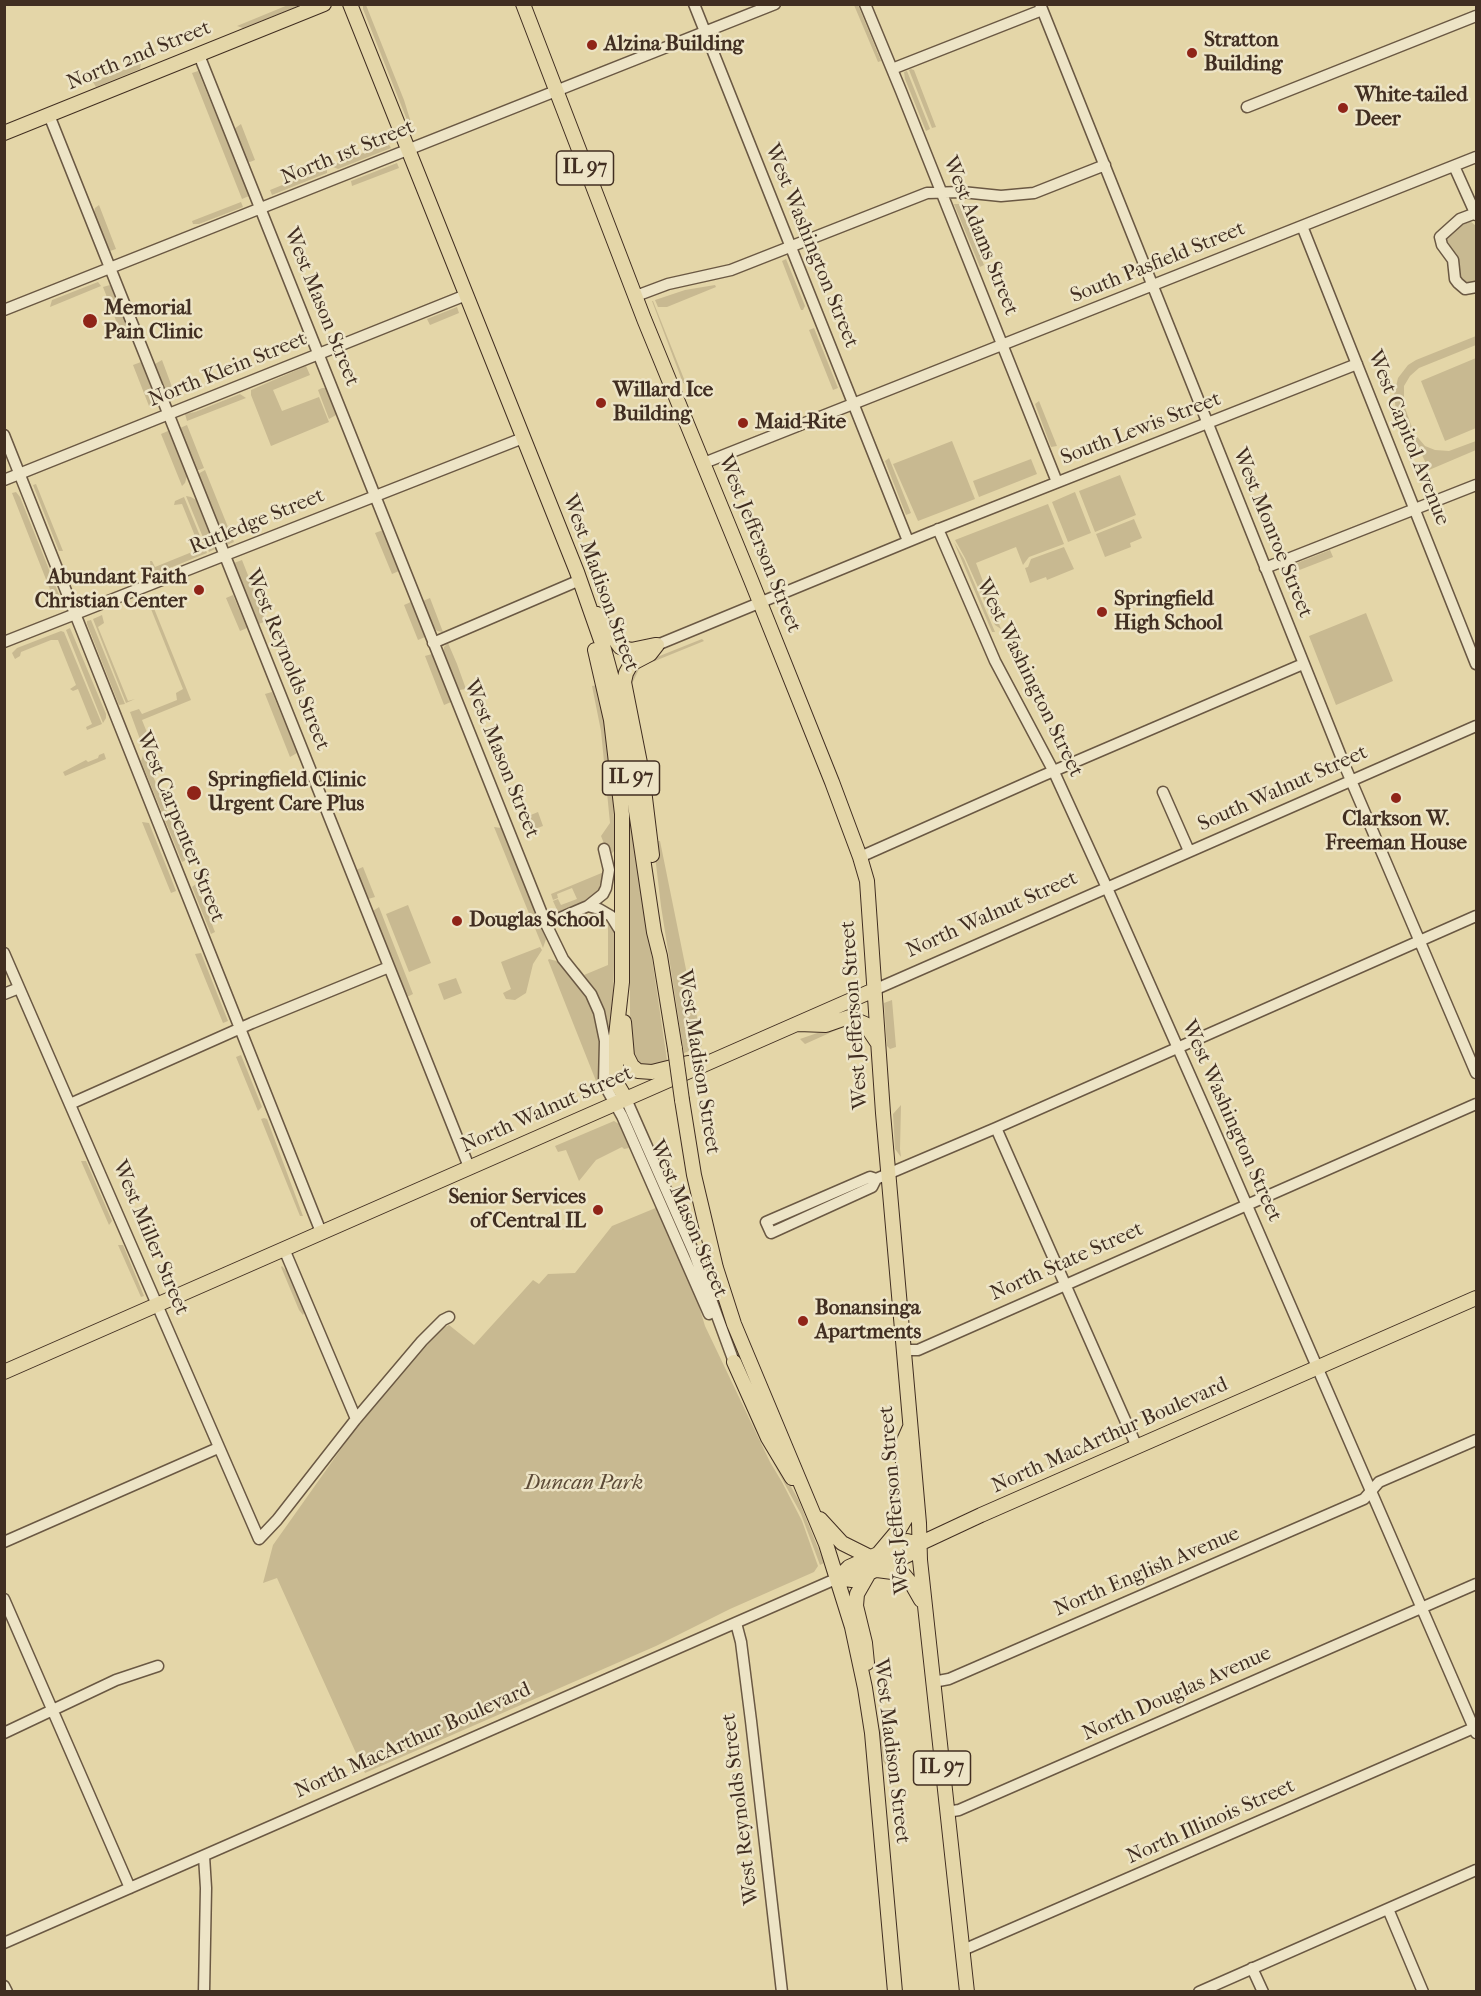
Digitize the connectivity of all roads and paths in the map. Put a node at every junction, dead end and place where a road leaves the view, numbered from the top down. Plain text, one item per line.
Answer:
1 (324, 4) edge
2 (350, 4) edge
3 (523, 4) edge
4 (694, 4) edge
5 (775, 4) edge
6 (865, 4) edge
7 (1041, 7) edge
8 (1476, 16) edge
9 (705, 32) junction
10 (199, 55) junction
11 (892, 69) junction
12 (557, 91) junction
13 (1248, 107) dead end
14 (49, 115) junction
15 (4, 133) edge
16 (408, 150) junction
17 (1476, 157) edge
18 (1105, 165) junction
19 (1454, 166) junction
20 (942, 192) junction
21 (260, 209) junction
22 (1476, 214) edge
23 (1302, 226) junction
24 (791, 246) junction
25 (110, 268) junction
26 (1153, 285) junction
27 (1476, 287) edge
28 (466, 295) junction
29 (636, 296) junction
30 (4, 310) edge
31 (1002, 346) junction
32 (319, 355) junction
33 (1357, 364) junction
34 (853, 404) junction
35 (168, 414) junction
36 (1208, 423) junction
37 (4, 435) edge
38 (523, 438) junction
39 (704, 463) junction
40 (20, 473) junction
41 (4, 480) edge
42 (1057, 482) junction
43 (1476, 485) edge
44 (375, 496) junction
45 (1415, 509) junction
46 (938, 529) junction
47 (908, 541) junction
48 (225, 556) junction
49 (1265, 568) junction
50 (580, 580) junction
51 (760, 601) junction
52 (588, 603) junction
53 (75, 615) junction
54 (4, 642) edge
55 (433, 643) junction
56 (657, 645) junction
57 (1303, 664) junction
58 (1476, 664) edge
59 (1476, 726) edge
60 (1054, 772) junction
61 (1350, 780) junction
62 (1163, 792) dead end
63 (604, 849) dead end
64 (1189, 851) junction
65 (860, 857) junction
66 (1107, 888) junction
67 (588, 906) junction
68 (1476, 916) edge
69 (546, 924) junction
70 (621, 932) junction
71 (1419, 941) junction
72 (4, 953) edge
73 (660, 956) junction
74 (389, 967) junction
75 (622, 982) junction
76 (19, 988) junction
77 (874, 990) junction
78 (4, 994) edge
79 (795, 1024) junction
80 (239, 1028) junction
81 (878, 1044) junction
82 (1178, 1048) junction
83 (708, 1062) junction
84 (1476, 1073) edge
85 (621, 1101) junction
86 (70, 1104) junction
87 (1476, 1104) edge
88 (996, 1128) junction
89 (469, 1167) junction
90 (890, 1173) junction
91 (876, 1179) junction
92 (1247, 1205) junction
93 (321, 1232) junction
94 (284, 1249) junction
95 (1065, 1284) junction
96 (1476, 1298) edge
97 (158, 1305) junction
98 (709, 1314) dead end
99 (449, 1317) dead end
100 (903, 1350) junction
101 (735, 1362) joint
102 (1317, 1368) junction
103 (4, 1372) edge
104 (356, 1419) junction
105 (910, 1427) junction
106 (1476, 1440) edge
107 (1137, 1447) junction
108 (218, 1448) junction
109 (1371, 1490) junction
110 (814, 1513) junction
111 (4, 1542) edge
112 (919, 1544) junction
113 (873, 1563) junction
114 (838, 1578) junction
115 (1476, 1584) edge
116 (4, 1599) edge
117 (925, 1608) junction
118 (1422, 1608) junction
119 (736, 1623) junction
120 (158, 1666) dead end
121 (933, 1682) junction
122 (865, 1688) junction
123 (53, 1710) junction
124 (1476, 1730) edge
125 (4, 1733) edge
126 (947, 1812) junction
127 (204, 1856) junction
128 (1476, 1870) edge
129 (130, 1888) junction
130 (1388, 1909) junction
131 (4, 1943) edge
132 (963, 1950) junction
133 (1252, 1968) junction
134 (4, 1986) edge
135 (7, 1992) edge
136 (204, 1992) edge
137 (782, 1992) edge
138 (895, 1992) edge
139 (967, 1992) edge
140 (1198, 1992) edge
141 (1263, 1992) edge
142 (1423, 1992) edge

1 - 10 main road, North 2nd Street
2 - 16 main road, IL 97
3 - 12 main road, IL 97
4 - 9 street, West Washington Street
5 - 9 street, North 1st Street
6 - 11 street, West Adams Street
7 - 11 street
7 - 18 street, West Monroe Street
8 - 13 street
9 - 12 street, North 1st Street
9 - 24 street, West Washington Street
10 - 14 main road, North 2nd Street
10 - 21 street, West Mason Street
11 - 20 street, West Adams Street
12 - 16 street, North 1st Street
12 - 29 main road, West Jefferson Street / IL 97
14 - 15 main road, North 2nd Street
14 - 25 street, West Reynolds Street
16 - 21 street, North 1st Street
16 - 28 main road, West Madison Street / IL 97
17 - 19 street, South Pasfield Street
18 - 20 street
18 - 26 street, West Monroe Street
19 - 22 street
19 - 23 street, South Pasfield Street
20 - 24 street
20 - 31 street, West Adams Street
21 - 25 street, North 1st Street
21 - 32 street, West Mason Street
22 - 27 street
23 - 26 street, South Pasfield Street
23 - 33 street, West Capitol Avenue
24 - 29 street
24 - 34 street, West Washington Street
25 - 30 street, North 1st Street
25 - 35 street, West Reynolds Street
26 - 31 street, South Pasfield Street
26 - 36 street, West Monroe Street
28 - 32 street, North Klein Street
28 - 38 main road, West Madison Street / IL 97
29 - 39 main road, West Jefferson Street / IL 97
31 - 34 street, South Pasfield Street
31 - 42 street, West Adams Street
32 - 35 street, North Klein Street
32 - 44 street, West Mason Street
33 - 36 street, South Lewis Street
33 - 45 street, West Capitol Avenue
34 - 39 street, South Pasfield Street
34 - 47 street, West Washington Street
35 - 40 street, North Klein Street
35 - 48 street, West Reynolds Street
36 - 42 street, South Lewis Street
36 - 49 street, West Monroe Street
37 - 40 street, West Carpenter Street
38 - 44 street, Rutledge Street
38 - 50 main road, West Madison Street / IL 97
39 - 51 main road, West Jefferson Street / IL 97
40 - 41 street, North Klein Street
40 - 53 street, West Carpenter Street
42 - 46 street, South Lewis Street
43 - 45 street
44 - 48 street, Rutledge Street
44 - 55 street, West Mason Street
45 - 49 street
45 - 58 street, West Capitol Avenue
46 - 47 street, South Lewis Street
46 - 60 street, West Washington Street
47 - 51 street, South Lewis Street
48 - 53 street, Rutledge Street
48 - 74 street, West Reynolds Street
49 - 57 street, West Monroe Street
50 - 52 main road, West Madison Street / IL 97
50 - 55 street
51 - 56 street, South Lewis Street
51 - 65 main road, West Jefferson Street / IL 97
52 - 56 main road
52 - 70 main road
52 - 73 main road, West Madison Street / IL 97
53 - 54 street, Rutledge Street
53 - 80 street, West Carpenter Street
55 - 69 street, West Mason Street
56 - 73 main road
57 - 60 street
57 - 61 street, West Monroe Street
59 - 61 street, South Walnut Street
60 - 65 street
60 - 66 street, West Washington Street
61 - 64 street, South Walnut Street
61 - 71 street, West Monroe Street
62 - 64 street
63 - 67 street
64 - 66 street, South Walnut Street
65 - 77 main road, West Jefferson Street / IL 97
66 - 77 street, North Walnut Street
66 - 82 street, West Washington Street
67 - 69 street
67 - 70 street
68 - 71 street
69 - 85 street, West Mason Street
70 - 75 main road
71 - 82 street
71 - 84 street, West Monroe Street
72 - 76 street, West Miller Street
73 - 110 main road, West Madison Street / IL 97, bridge
74 - 80 street
74 - 89 street, West Reynolds Street
75 - 83 main road
75 - 85 main road
76 - 78 street
76 - 86 street, West Miller Street
77 - 79 main road, North Walnut Street
77 - 81 main road, West Jefferson Street / IL 97
79 - 81 main road
79 - 83 main road, North Walnut Street
80 - 86 street
80 - 93 street, West Carpenter Street
81 - 90 main road, West Jefferson Street / IL 97
82 - 88 street
82 - 92 street, West Washington Street
83 - 85 main road, North Walnut Street
85 - 89 main road, North Walnut Street
85 - 98 street, West Mason Street
85 - 101 street, West Mason Street
86 - 97 street, West Miller Street
87 - 92 street, North State Street
88 - 90 street
88 - 95 street
89 - 93 main road, North Walnut Street
90 - 91 street
90 - 100 main road, West Jefferson Street / IL 97
91 - 91 street
92 - 95 street, North State Street
92 - 102 street, West Washington Street
93 - 94 main road, North Walnut Street
94 - 97 main road, North Walnut Street
94 - 104 street
95 - 100 street, North State Street
95 - 107 street
96 - 102 main road, North MacArthur Boulevard
97 - 103 main road, North Walnut Street
97 - 108 street, West Miller Street
99 - 104 street
100 - 105 main road, West Jefferson Street / IL 97
101 - 110 main road
102 - 107 main road, North MacArthur Boulevard
102 - 109 street, West Washington Street
104 - 108 street, West Miller Street
105 - 112 main road, West Jefferson Street / IL 97
105 - 113 main road
106 - 109 street, North English Avenue
107 - 112 main road, North MacArthur Boulevard
108 - 111 street
109 - 118 street, West Washington Street
109 - 121 street, North English Avenue
110 - 113 main road
110 - 114 main road, West Madison Street / IL 97
112 - 113 main road, North MacArthur Boulevard
112 - 117 main road, West Jefferson Street / IL 97
113 - 114 main road, North MacArthur Boulevard
113 - 117 main road
113 - 122 main road
114 - 119 street, North MacArthur Boulevard
114 - 122 main road, West Madison Street / IL 97
115 - 118 street, North Douglas Avenue
116 - 123 street
117 - 121 main road, West Jefferson Street / IL 97
118 - 124 street, West Washington Street
118 - 126 street, North Douglas Avenue
119 - 127 street, North MacArthur Boulevard
119 - 137 street, West Reynolds Street
120 - 123 street
121 - 126 main road, West Jefferson Street / IL 97
122 - 138 main road, West Madison Street / IL 97
123 - 125 street
123 - 129 street
124 - 132 street, North Illinois Street
126 - 132 main road, West Jefferson Street / IL 97
127 - 129 street, North MacArthur Boulevard
127 - 136 street
128 - 130 street
129 - 131 street, North MacArthur Boulevard
130 - 133 street
130 - 142 street
132 - 139 main road, West Jefferson Street / IL 97
133 - 140 street
133 - 141 street
134 - 135 street

